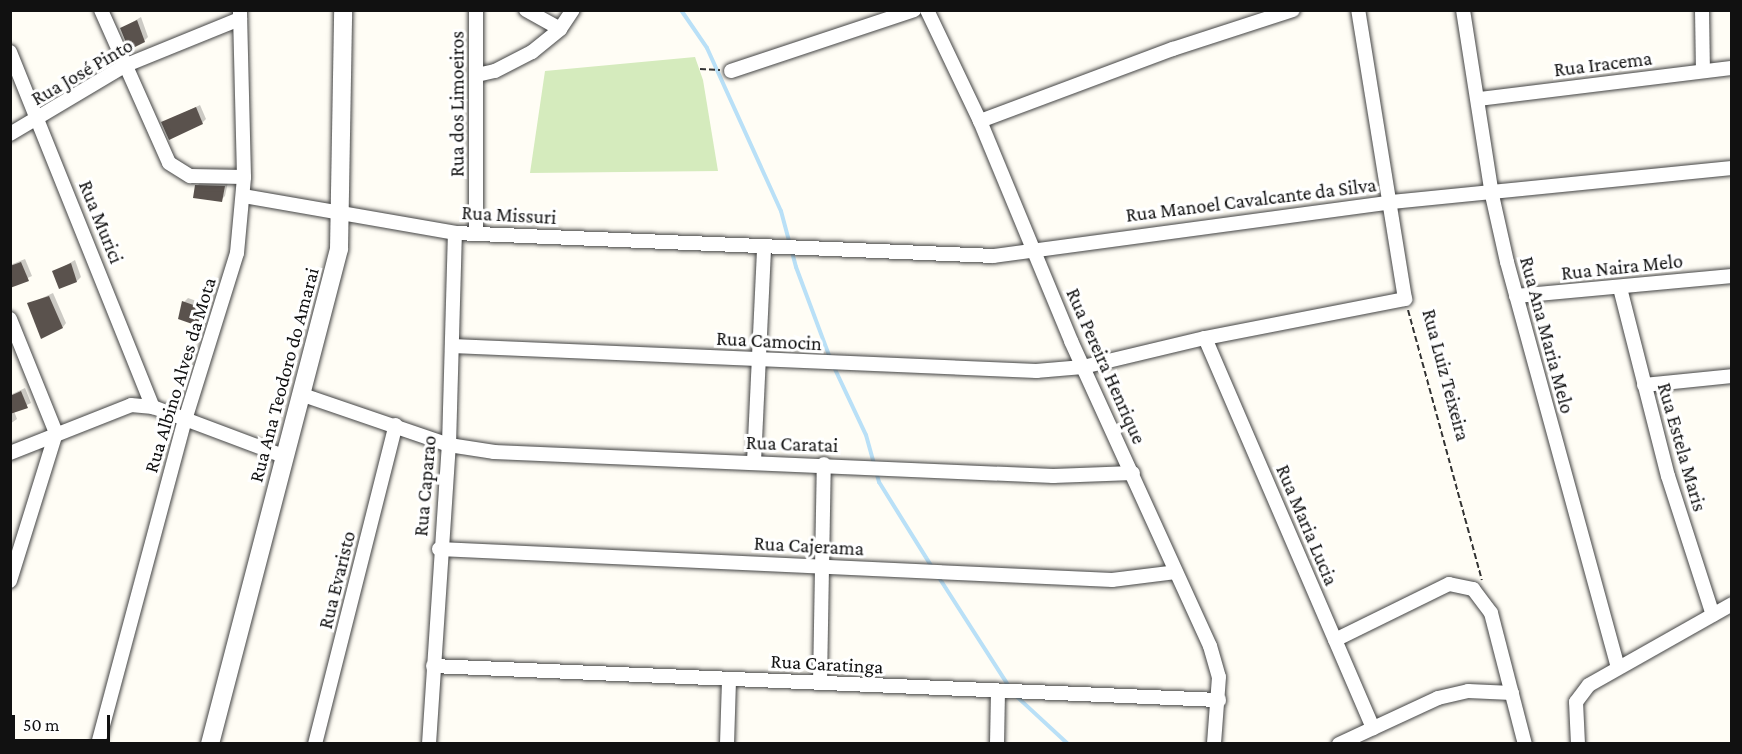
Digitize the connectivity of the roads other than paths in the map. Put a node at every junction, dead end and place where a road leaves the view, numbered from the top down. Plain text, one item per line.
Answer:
1 (101, 10) edge
2 (343, 10) edge
3 (476, 10) edge
4 (526, 10) edge
5 (573, 10) edge
6 (914, 10) edge
7 (927, 10) edge
8 (1293, 10) edge
9 (1358, 10) edge
10 (1463, 10) edge
11 (1701, 10) edge
12 (240, 15) edge
13 (560, 29) junction
14 (10, 52) edge
15 (124, 66) junction
16 (1731, 68) edge
17 (731, 71) dead end
18 (1703, 71) junction
19 (477, 75) junction
20 (1479, 99) junction
21 (39, 119) junction
22 (980, 121) junction
23 (10, 134) edge
24 (1731, 168) edge
25 (244, 177) junction
26 (1492, 195) junction
27 (244, 196) junction
28 (1390, 202) junction
29 (341, 213) junction
30 (455, 232) junction
31 (476, 233) junction
32 (770, 248) junction
33 (1034, 248) junction
34 (1731, 276) edge
35 (1620, 288) junction
36 (1516, 296) junction
37 (1405, 299) joint
38 (10, 319) edge
39 (1205, 338) junction
40 (452, 346) junction
41 (758, 360) junction
42 (1083, 367) junction
43 (1731, 376) edge
44 (1644, 385) junction
45 (303, 395) junction
46 (153, 407) junction
47 (185, 420) junction
48 (396, 425) junction
49 (56, 433) junction
50 (449, 445) junction
51 (10, 453) edge
52 (286, 457) junction
53 (754, 462) junction
54 (824, 464) junction
55 (1133, 472) junction
56 (440, 549) junction
57 (825, 566) junction
58 (1176, 572) junction
59 (10, 581) edge
60 (1731, 604) edge
61 (1713, 615) junction
62 (1335, 640) junction
63 (1617, 665) junction
64 (432, 666) junction
65 (729, 679) junction
66 (820, 683) junction
67 (1000, 691) junction
68 (1512, 693) junction
69 (1219, 700) junction
70 (1373, 728) junction
71 (98, 744) edge
72 (210, 744) edge
73 (315, 744) edge
74 (429, 744) edge
75 (727, 744) edge
76 (997, 744) edge
77 (1214, 744) edge
78 (1339, 744) edge
79 (1525, 744) edge
80 (1578, 744) edge

1 - 15 street
2 - 29 street, Rua Ana Teodoro do Amarai
3 - 19 street, Rua dos Limoeiros
4 - 13 street
5 - 13 street
6 - 17 street
7 - 22 street, Rua Pereira Henrique
8 - 22 street
9 - 28 street, Rua Luiz Teixeira
10 - 20 street, Rua Ana Maria Melo
11 - 18 street
12 - 15 street, Rua José Pinto
12 - 25 street, Rua Albino Alves da Mota
13 - 19 street
14 - 21 street, Rua Murici
15 - 21 street, Rua José Pinto
15 - 25 street
16 - 18 street, Rua Iracema
18 - 20 street, Rua Iracema
19 - 31 street, Rua dos Limoeiros
20 - 26 street, Rua Ana Maria Melo
21 - 23 street, Rua José Pinto
21 - 46 street, Rua Murici
22 - 33 street, Rua Pereira Henrique
24 - 26 street, Rua Manoel Cavalcante da Silva
25 - 27 street, Rua Albino Alves da Mota
26 - 28 street, Rua Manoel Cavalcante da Silva
26 - 36 street, Rua Ana Maria Melo
27 - 29 street, Rua Missuri
27 - 47 street, Rua Albino Alves da Mota
28 - 33 street, Rua Manoel Cavalcante da Silva
28 - 37 street, Rua Luiz Teixeira
29 - 30 street, Rua Missuri
29 - 45 street, Rua Ana Teodoro do Amarai
30 - 31 street, Rua Missuri
30 - 40 street, Rua Caparao
31 - 32 street, Rua Missuri
32 - 33 street, Rua Manoel Cavalcante da Silva
32 - 41 street
33 - 42 street, Rua Pereira Henrique
34 - 35 street, Rua Naira Melo
35 - 36 street, Rua Naira Melo
35 - 44 street, Rua Estela Maris
36 - 63 street, Rua Ana Maria Melo
37 - 39 street, Rua Camocin
38 - 49 street
39 - 42 street, Rua Camocin
39 - 62 street, Rua Maria Lucia
40 - 41 street, Rua Camocin
40 - 50 street, Rua Caparao
41 - 42 street, Rua Camocin
41 - 53 street
42 - 55 street, Rua Pereira Henrique
43 - 44 street
44 - 61 street, Rua Estela Maris
45 - 48 street, Rua Caratai
45 - 52 street, Rua Ana Teodoro do Amarai
46 - 47 street
46 - 49 street
47 - 52 street
47 - 71 street, Rua Albino Alves da Mota
48 - 50 street, Rua Caratai
48 - 73 street, Rua Evaristo
49 - 51 street
49 - 59 street
50 - 53 street, Rua Caratai
50 - 56 street, Rua Caparao
52 - 72 street, Rua Ana Teodoro do Amarai
53 - 54 street, Rua Caratai
54 - 55 street, Rua Caratai
54 - 57 street
55 - 58 street, Rua Pereira Henrique
56 - 57 street, Rua Cajerama
56 - 64 street, Rua Caparao
57 - 58 street, Rua Cajerama
57 - 66 street
58 - 69 street, Rua Pereira Henrique
60 - 61 street
61 - 63 street
62 - 68 street
62 - 70 street, Rua Maria Lucia
63 - 80 street
64 - 65 street, Rua Caratinga
64 - 74 street, Rua Caparao
65 - 66 street, Rua Caratinga
65 - 75 street
66 - 67 street, Rua Caratinga
67 - 69 street, Rua Caratinga
67 - 76 street
68 - 70 street
68 - 79 street
69 - 77 street, Rua Pereira Henrique
70 - 78 street

